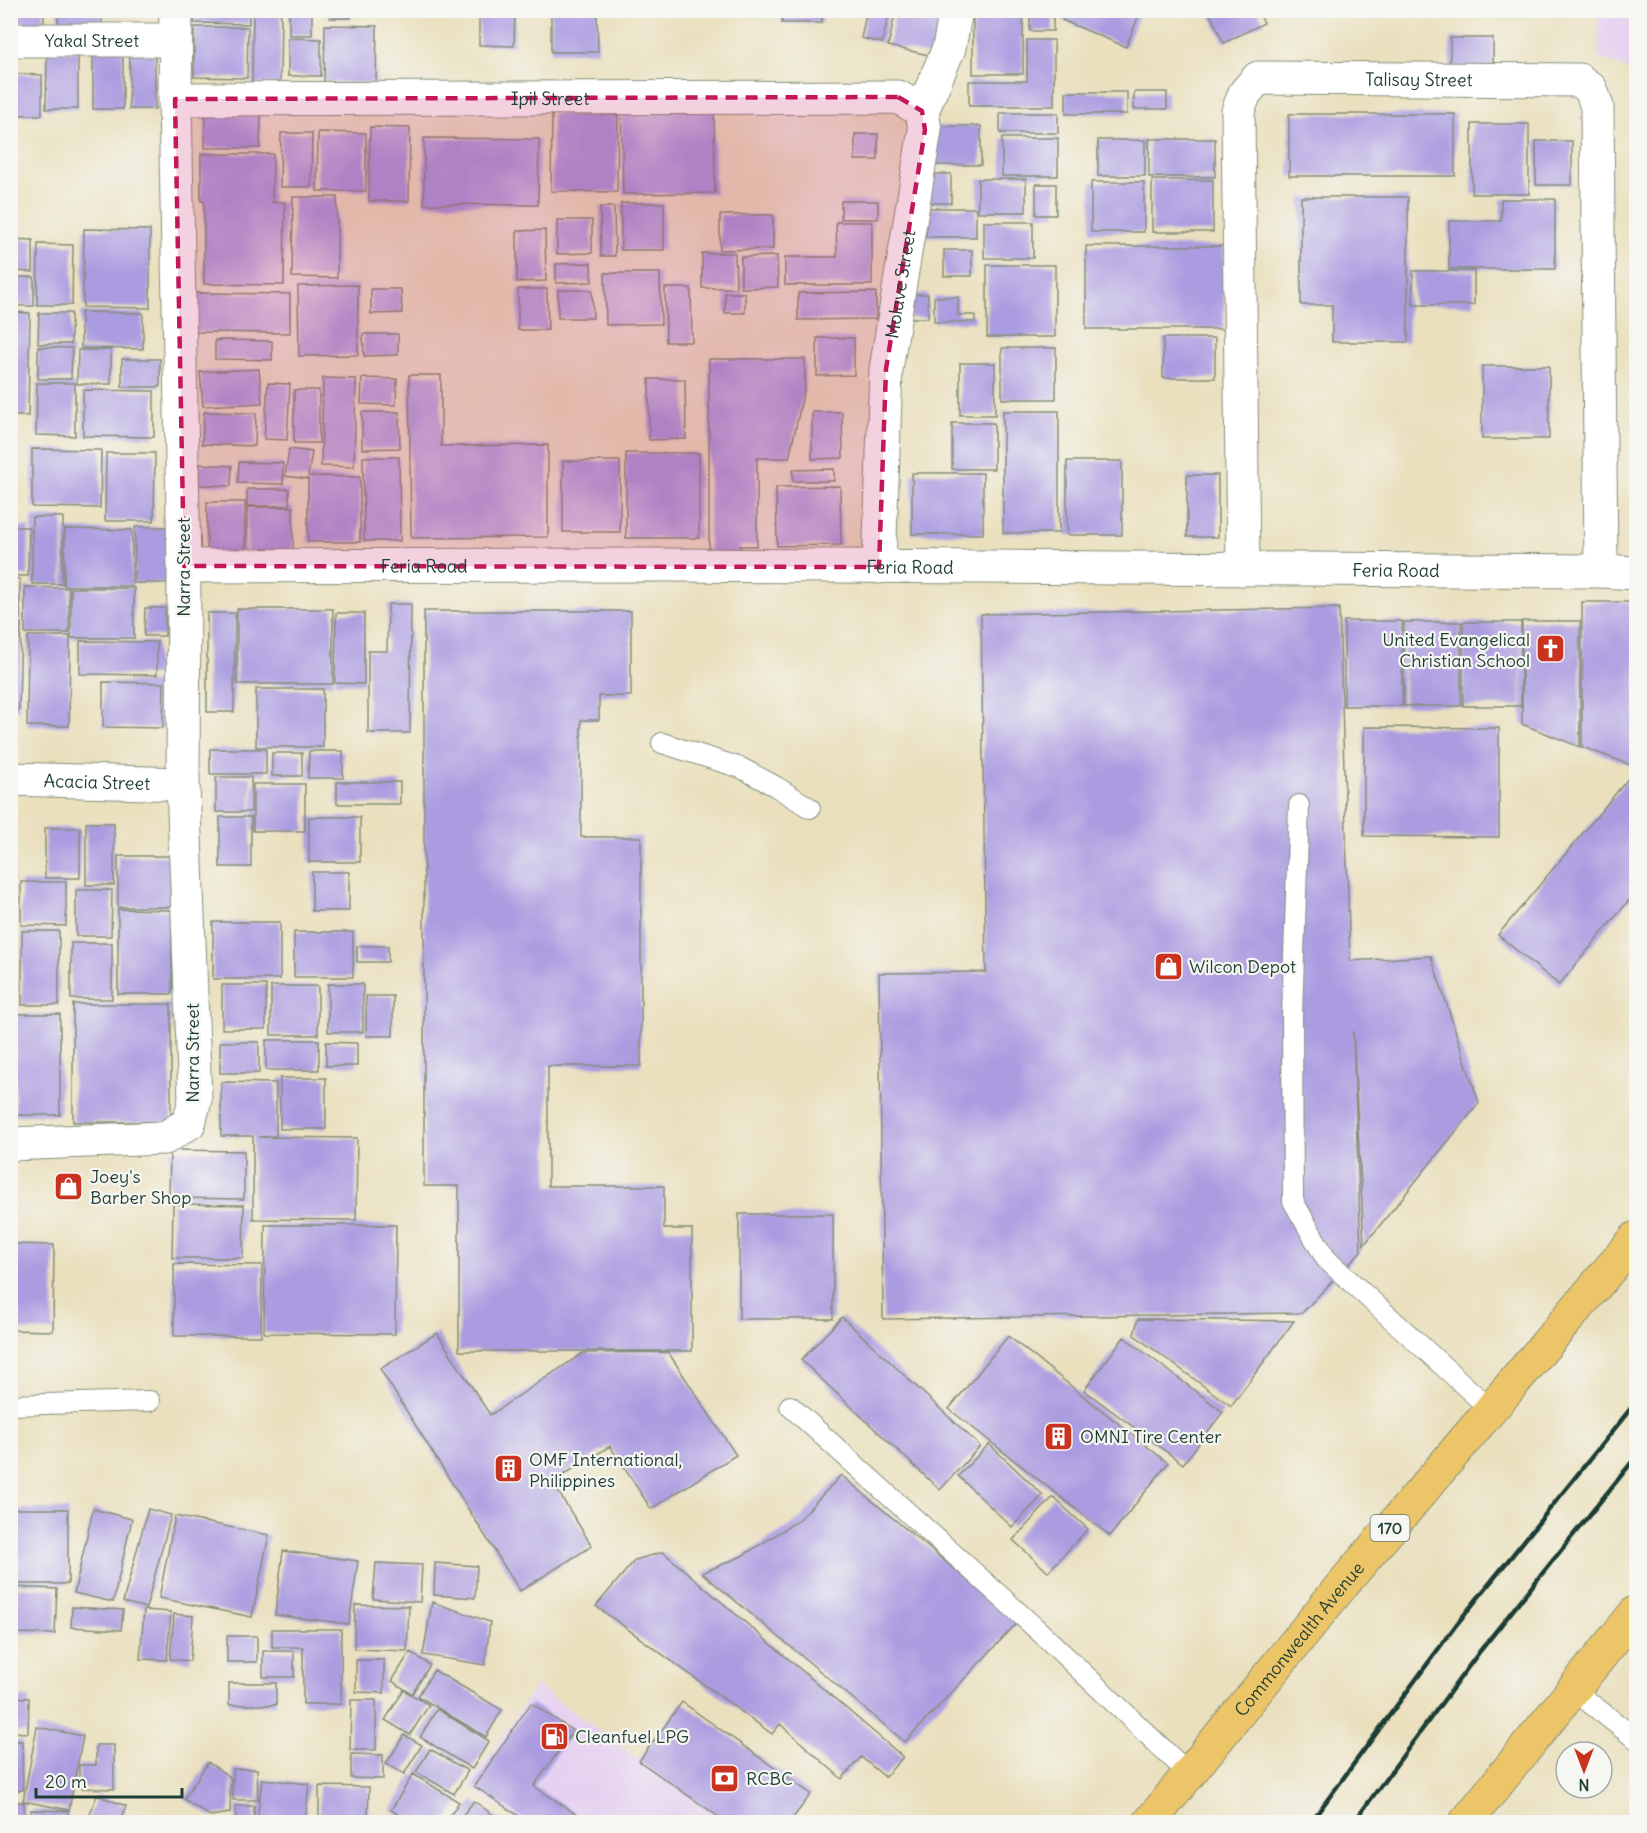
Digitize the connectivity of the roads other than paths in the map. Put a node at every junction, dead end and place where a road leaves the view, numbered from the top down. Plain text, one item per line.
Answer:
1 (956, 10) edge
2 (176, 25) edge
3 (10, 40) edge
4 (175, 99) junction
5 (922, 111) junction
6 (184, 566) junction
7 (879, 567) junction
8 (1243, 569) junction
9 (1601, 571) junction
10 (1636, 573) edge
11 (662, 743) dead end
12 (10, 779) edge
13 (183, 784) junction
14 (1299, 805) dead end
15 (810, 808) dead end
16 (10, 1144) edge
17 (1636, 1238) edge
18 (150, 1401) dead end
19 (10, 1405) edge
20 (790, 1406) dead end
21 (1490, 1410) junction
22 (1636, 1612) edge
23 (1572, 1689) junction
24 (1636, 1738) edge
25 (1188, 1773) junction
26 (1150, 1822) edge
27 (1466, 1822) edge

1 - 5 street, Molave Street
2 - 3 street, Yakal Street
2 - 4 street, Narra Street
4 - 5 street, Ipil Street
4 - 6 street, Narra Street
5 - 7 street, Molave Street
6 - 7 street, Feria Road
6 - 13 street, Narra Street
7 - 8 street, Feria Road
8 - 9 street, Feria Road
8 - 9 street, Talisay Street
9 - 10 street, Feria Road
11 - 15 lane
12 - 13 street, Acacia Street
13 - 16 street, Narra Street
14 - 21 lane
17 - 21 main road, Commonwealth Avenue / 170
18 - 19 lane
20 - 25 lane
21 - 25 main road, Commonwealth Avenue / 170
22 - 23 main road
23 - 24 lane
23 - 27 main road
25 - 26 main road, Commonwealth Avenue / 170

